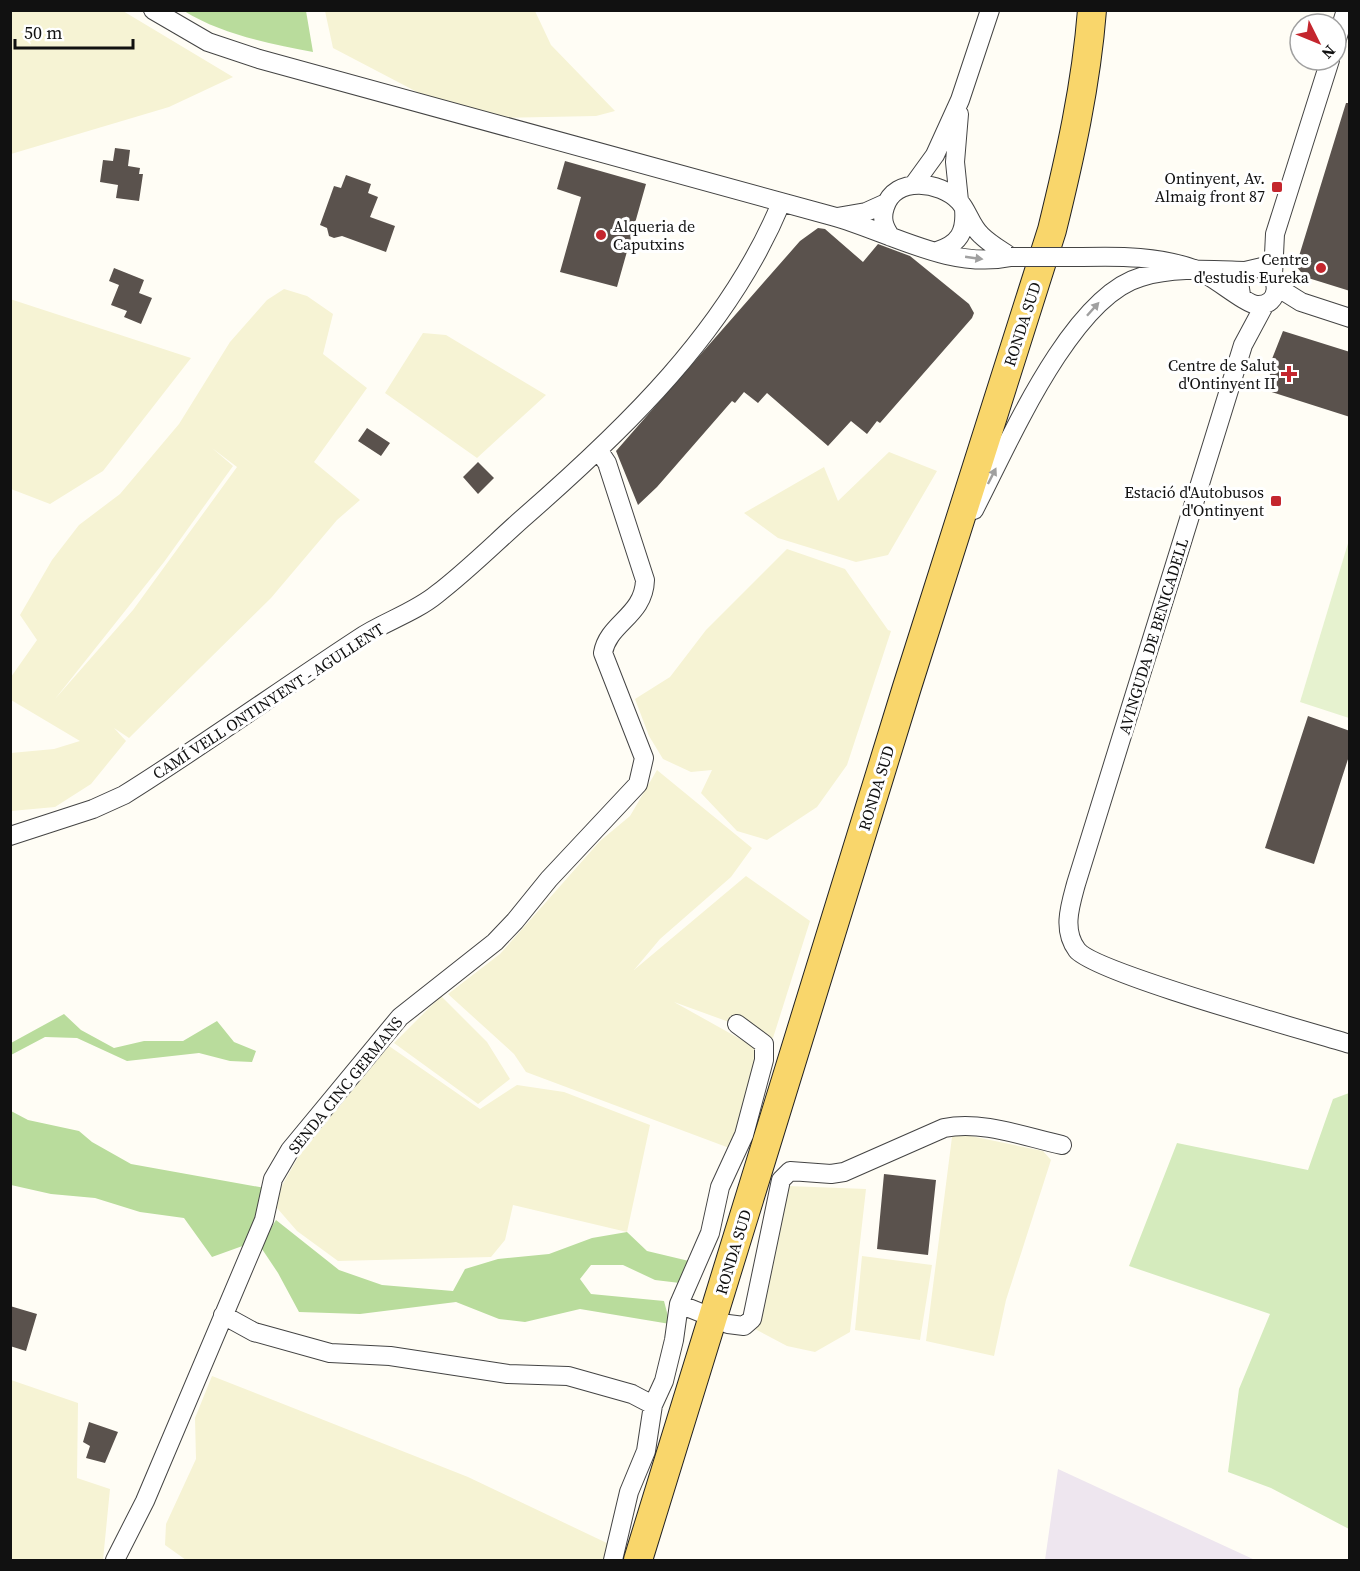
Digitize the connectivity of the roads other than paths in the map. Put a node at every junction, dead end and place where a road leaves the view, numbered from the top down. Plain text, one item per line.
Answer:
1 (153, 10) edge
2 (1092, 10) edge
3 (987, 14) edge
4 (1326, 72) edge
5 (960, 100) junction
6 (914, 184) junction
7 (782, 203) junction
8 (886, 203) junction
9 (962, 205) junction
10 (836, 217) junction
11 (1275, 234) junction
12 (891, 237) junction
13 (937, 251) junction
14 (1011, 257) junction
15 (1199, 270) junction
16 (1247, 270) junction
17 (1271, 291) junction
18 (1242, 297) junction
19 (1350, 318) edge
20 (1243, 345) junction
21 (599, 451) junction
22 (946, 565) junction
23 (10, 836) edge
24 (737, 1024) dead end
25 (1350, 1044) edge
26 (1062, 1145) dead end
27 (679, 1304) junction
28 (704, 1314) dead end
29 (224, 1315) junction
30 (728, 1324) dead end
31 (653, 1405) junction
32 (115, 1560) edge
33 (613, 1560) edge
34 (638, 1560) edge

1 - 7 street
2 - 22 main road, RONDA SUD
3 - 5 street
4 - 11 street
5 - 6 street
5 - 9 street
6 - 8 street
6 - 9 street
7 - 10 street
7 - 21 street, CAMÍ VELL ONTINYENT - AGULLENT
8 - 10 street
8 - 12 street
9 - 13 street
9 - 14 street
10 - 12 street
11 - 16 street
11 - 17 street
12 - 13 street
13 -> 14 street
14 - 15 street, bridge
15 - 16 street
15 - 18 street
22 -> 15 street
16 - 17 street
16 - 18 street
17 - 18 street
17 - 19 street
17 - 20 street
18 - 20 street
20 - 25 street, AVINGUDA DE BENICADELL
21 - 23 street, CAMÍ VELL ONTINYENT - AGULLENT
21 - 29 street, SENDA CINC GERMANS
22 - 34 main road, RONDA SUD
24 - 27 street
26 - 30 street
27 - 28 street
27 - 31 street
29 - 31 street
29 - 32 street, SENDA CINC GERMANS
31 - 33 street

